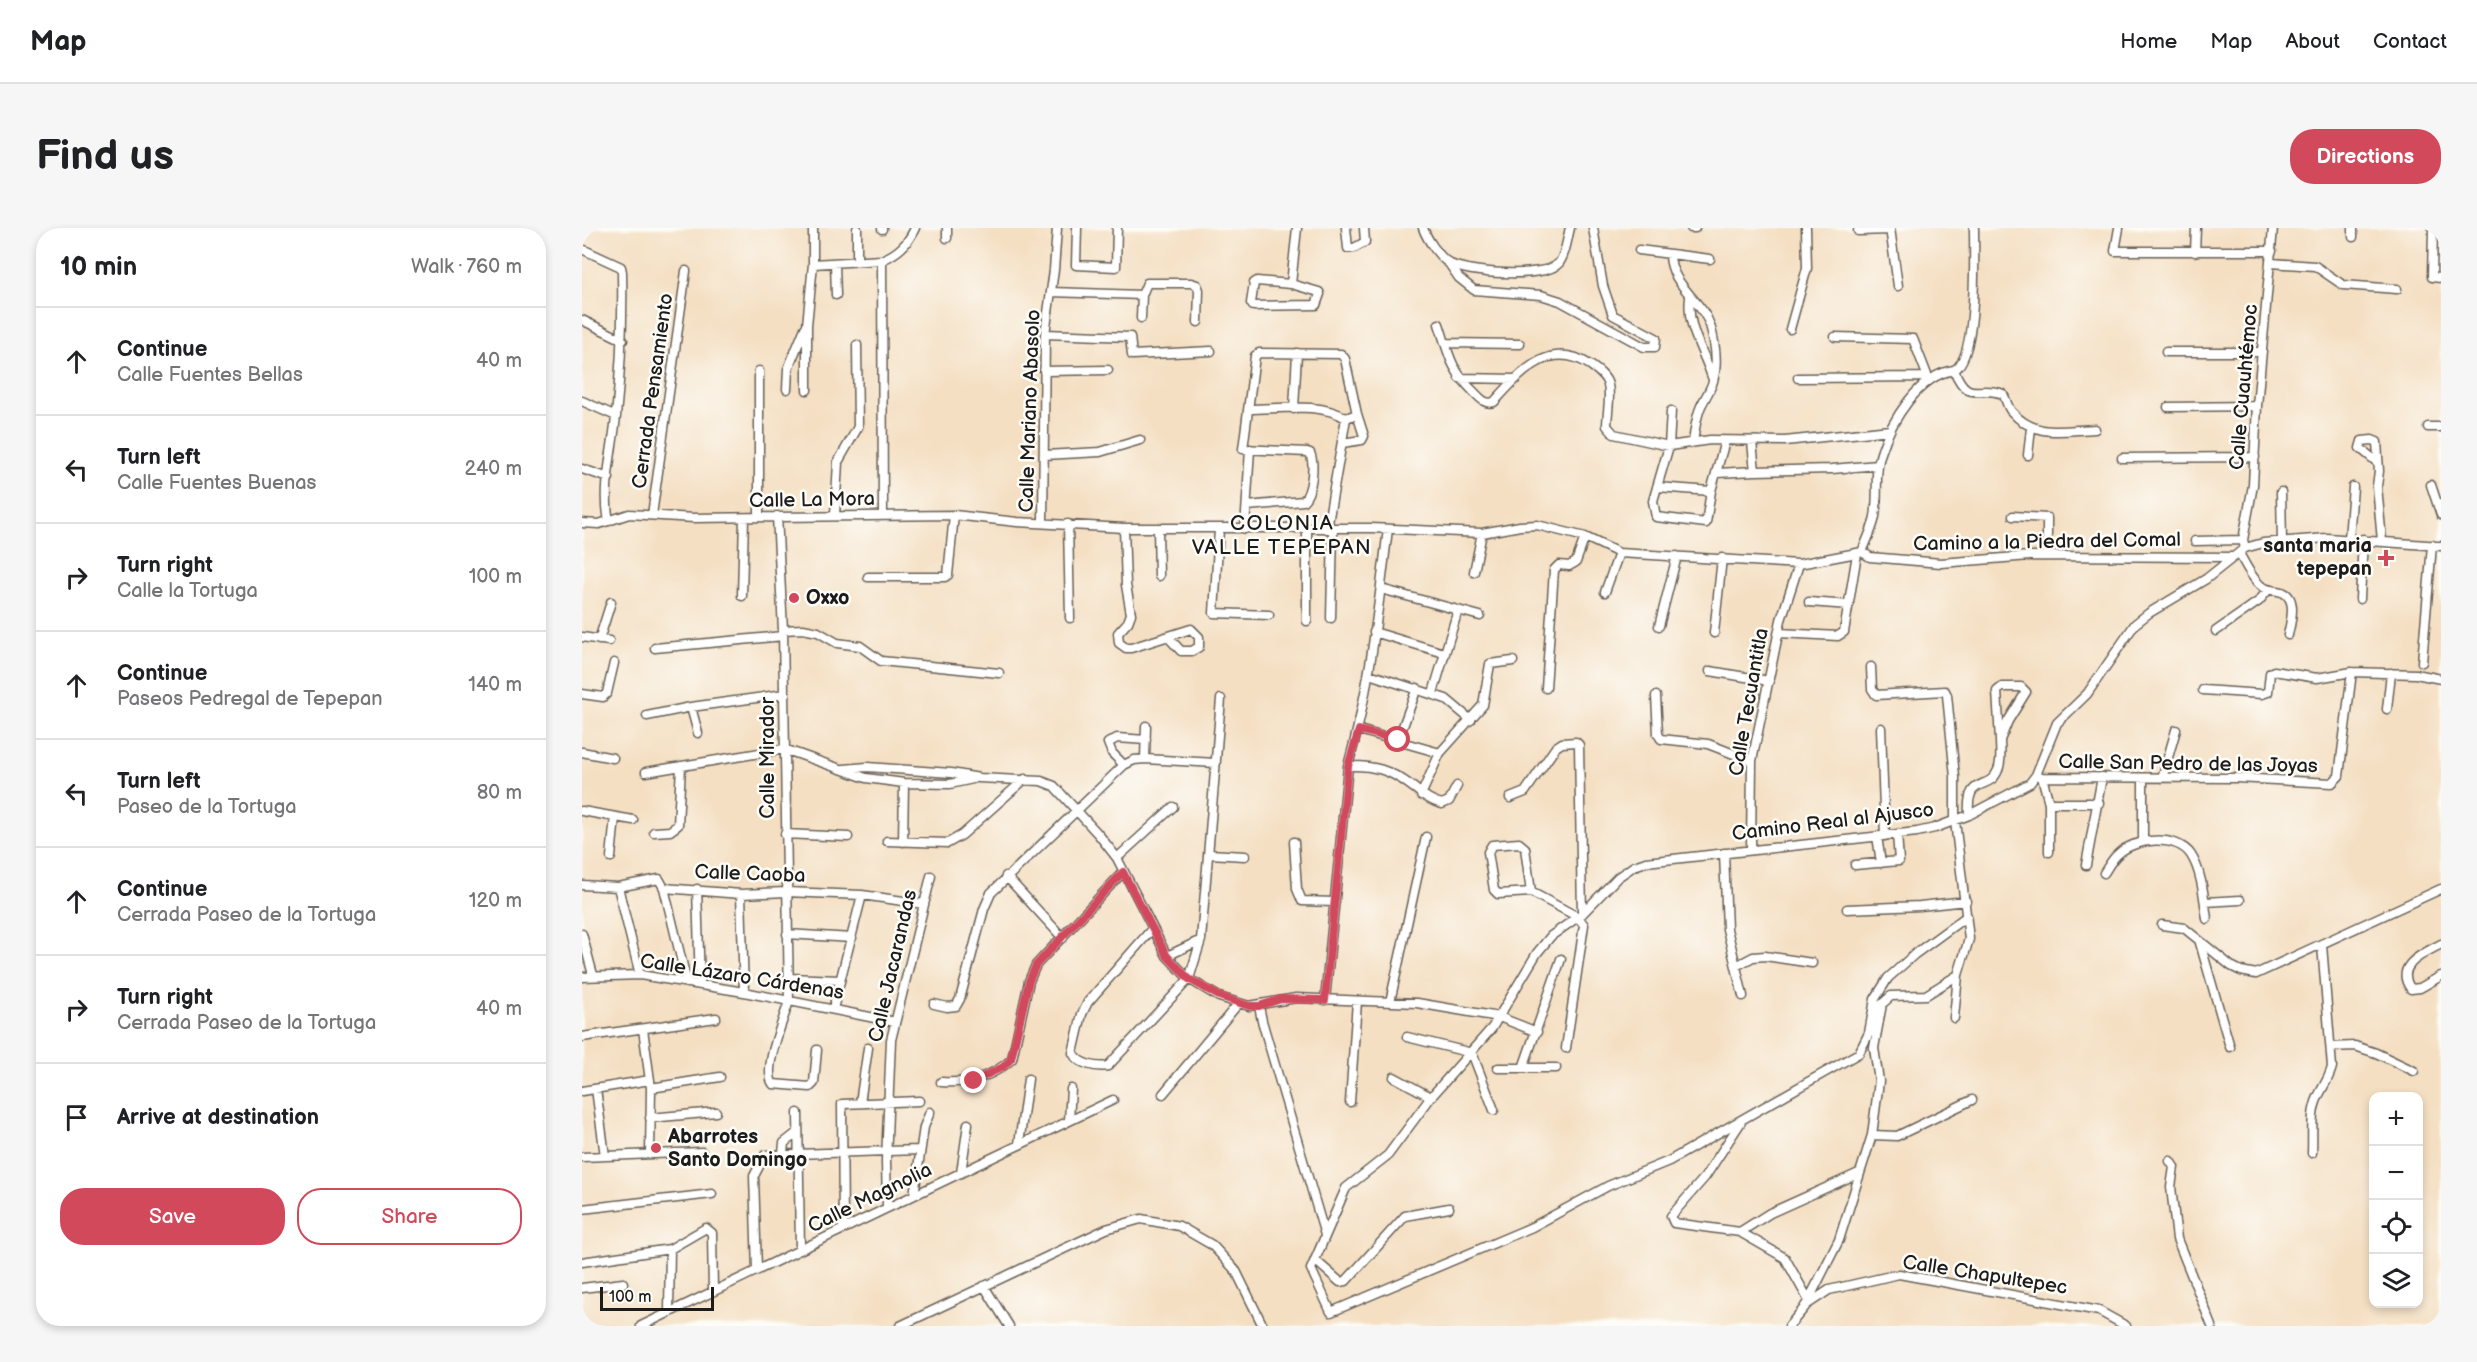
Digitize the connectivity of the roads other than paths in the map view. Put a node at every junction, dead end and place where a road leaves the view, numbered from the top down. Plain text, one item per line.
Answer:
1 (813, 228) edge
2 (915, 228) edge
3 (947, 228) edge
4 (1057, 228) edge
5 (1077, 228) edge
6 (1117, 228) edge
7 (1297, 228) edge
8 (1346, 228) edge
9 (1364, 228) edge
10 (1423, 228) edge
11 (1570, 228) edge
12 (1593, 228) edge
13 (1806, 228) edge
14 (1974, 228) edge
15 (2119, 228) edge
16 (2196, 228) edge
17 (2273, 228) edge
18 (2433, 228) edge
19 (857, 229) edge
20 (1890, 229) edge
21 (1858, 231) dead end
22 (947, 238) dead end
23 (582, 249) edge
24 (1639, 250) dead end
25 (2272, 251) junction
26 (2195, 252) junction
27 (1670, 254) junction
28 (1710, 259) dead end
29 (882, 260) junction
30 (857, 261) junction
31 (1448, 262) junction
32 (835, 263) junction
33 (2271, 263) junction
34 (813, 264) junction
35 (687, 271) dead end
36 (2441, 278) edge
37 (1291, 284) junction
38 (1898, 286) dead end
39 (2397, 289) dead end
40 (1051, 292) junction
41 (836, 295) dead end
42 (1142, 295) junction
43 (1690, 298) junction
44 (1141, 318) dead end
45 (582, 320) edge
46 (1198, 322) dead end
47 (1439, 324) dead end
48 (807, 325) junction
49 (1790, 329) dead end
50 (1045, 334) junction
51 (1835, 337) dead end
52 (623, 340) junction
53 (1445, 343) junction
54 (1520, 344) dead end
55 (857, 345) dead end
56 (1211, 351) dead end
57 (2166, 352) dead end
58 (2262, 352) junction
59 (1297, 353) junction
60 (1108, 370) dead end
61 (1954, 370) junction
62 (759, 371) dead end
63 (1044, 371) junction
64 (1460, 378) junction
65 (1798, 378) dead end
66 (1928, 378) junction
67 (1516, 379) junction
68 (1713, 382) junction
69 (787, 390) dead end
70 (807, 390) dead end
71 (582, 401) edge
72 (2168, 406) dead end
73 (2257, 406) junction
74 (1249, 409) junction
75 (1294, 409) junction
76 (1671, 411) dead end
77 (1357, 414) junction
78 (616, 416) junction
79 (1346, 418) junction
80 (2428, 427) dead end
81 (2441, 427) edge
82 (2031, 428) junction
83 (2096, 429) dead end
84 (1890, 430) junction
85 (1140, 440) dead end
86 (1725, 441) junction
87 (1342, 442) junction
88 (1693, 442) junction
89 (1752, 442) junction
90 (1669, 446) junction
91 (1250, 449) junction
92 (1045, 454) junction
93 (2028, 455) dead end
94 (2254, 457) junction
95 (2122, 458) dead end
96 (2378, 464) dead end
97 (1878, 465) junction
98 (582, 469) edge
99 (1755, 471) junction
100 (1717, 473) junction
101 (609, 478) junction
102 (2431, 485) dead end
103 (1657, 487) junction
104 (2353, 487) dead end
105 (1711, 491) junction
106 (2281, 492) dead end
107 (1247, 506) junction
108 (652, 514) junction
109 (835, 515) junction
110 (954, 515) junction
111 (2441, 515) edge
112 (777, 516) junction
113 (883, 516) junction
114 (2013, 516) dead end
115 (759, 517) junction
116 (744, 518) junction
117 (609, 521) junction
118 (1043, 522) junction
119 (582, 523) edge
120 (1068, 524) junction
121 (1124, 528) junction
122 (1158, 528) junction
123 (1219, 529) junction
124 (1245, 529) junction
125 (1307, 529) junction
126 (1330, 529) junction
127 (1388, 529) junction
128 (1482, 533) junction
129 (1585, 537) junction
130 (2349, 539) junction
131 (2363, 540) junction
132 (2195, 541) dead end
133 (2382, 541) junction
134 (2282, 542) junction
135 (2437, 546) edge
136 (2240, 550) junction
137 (1619, 553) junction
138 (1859, 553) junction
139 (1677, 556) junction
140 (2047, 556) junction
141 (1722, 558) junction
142 (1799, 564) junction
143 (1474, 572) dead end
144 (1159, 576) dead end
145 (868, 577) dead end
146 (1381, 589) junction
147 (2268, 590) junction
148 (1605, 592) dead end
149 (742, 596) dead end
150 (2360, 598) dead end
151 (611, 602) dead end
152 (1809, 602) dead end
153 (1849, 605) junction
154 (1458, 610) junction
155 (1269, 615) dead end
156 (1480, 616) dead end
157 (1070, 618) dead end
158 (1331, 618) dead end
159 (1307, 621) dead end
160 (1659, 626) dead end
161 (2216, 631) dead end
162 (1374, 632) junction
163 (783, 633) junction
164 (1714, 633) dead end
165 (1779, 633) junction
166 (2288, 635) dead end
167 (582, 637) edge
168 (1168, 637) dead end
169 (654, 648) dead end
170 (1444, 653) junction
171 (1513, 661) dead end
172 (2422, 662) dead end
173 (614, 663) dead end
174 (1871, 667) dead end
175 (1710, 671) dead end
176 (2352, 672) junction
177 (999, 673) dead end
178 (2391, 673) junction
179 (1369, 674) junction
180 (2441, 679) edge
181 (1769, 681) junction
182 (1417, 688) junction
183 (1546, 688) dead end
184 (2203, 690) dead end
185 (1433, 693) junction
186 (582, 694) edge
187 (784, 694) junction
188 (1656, 696) dead end
189 (1221, 699) dead end
190 (691, 707) junction
191 (2387, 710) dead end
192 (647, 716) dead end
193 (1471, 720) junction
194 (1146, 726) dead end
195 (1881, 729) dead end
196 (1359, 730) junction
197 (2176, 730) dead end
198 (698, 733) dead end
199 (1146, 740) junction
200 (1398, 740) junction
201 (2000, 740) junction
202 (784, 749) junction
203 (582, 752) edge
204 (1440, 753) junction
205 (614, 758) dead end
206 (1145, 759) junction
207 (1752, 761) junction
208 (1216, 763) junction
209 (1124, 765) junction
210 (681, 766) junction
211 (1348, 766) junction
212 (844, 769) junction
213 (646, 772) dead end
214 (2039, 776) junction
215 (2102, 777) junction
216 (979, 778) junction
217 (2143, 778) junction
218 (2162, 778) junction
219 (1024, 780) junction
220 (904, 783) junction
221 (1457, 786) dead end
222 (1421, 795) junction
223 (1510, 798) dead end
224 (2049, 803) junction
225 (2099, 803) junction
226 (1173, 807) dead end
227 (1076, 810) junction
228 (582, 811) edge
229 (1969, 815) junction
230 (615, 817) junction
231 (633, 820) dead end
232 (1955, 821) junction
233 (654, 832) dead end
234 (785, 834) junction
235 (1897, 834) junction
236 (1881, 836) junction
237 (848, 837) dead end
238 (1426, 837) dead end
239 (887, 842) dead end
240 (903, 842) junction
241 (1294, 842) dead end
242 (2142, 842) junction
243 (1751, 850) junction
244 (2049, 852) dead end
245 (1724, 853) junction
246 (1209, 854) junction
247 (611, 856) dead end
248 (1245, 856) dead end
249 (1117, 858) junction
250 (1881, 863) junction
251 (1855, 866) dead end
252 (2086, 866) dead end
253 (1123, 872) junction
254 (2104, 873) dead end
255 (931, 876) dead end
256 (1006, 876) junction
257 (583, 882) edge
258 (618, 887) junction
259 (664, 888) junction
260 (697, 889) junction
261 (2441, 889) edge
262 (786, 892) junction
263 (1531, 892) junction
264 (741, 894) junction
265 (862, 895) junction
266 (2240, 900) dead end
267 (1966, 901) junction
268 (1335, 902) junction
269 (2205, 902) junction
270 (924, 904) junction
271 (1847, 909) dead end
272 (1580, 915) junction
273 (1967, 916) junction
274 (2207, 919) dead end
275 (2162, 925) dead end
276 (1152, 929) junction
277 (582, 934) edge
278 (787, 934) junction
279 (852, 938) junction
280 (1063, 938) junction
281 (1201, 940) junction
282 (2200, 942) junction
283 (2441, 944) edge
284 (2322, 945) junction
285 (1167, 956) junction
286 (1562, 959) dead end
287 (1812, 963) dead end
288 (1736, 966) junction
289 (593, 975) junction
290 (640, 975) junction
291 (1958, 975) junction
292 (2441, 976) edge
293 (582, 977) edge
294 (789, 978) junction
295 (1189, 979) junction
296 (840, 980) junction
297 (687, 983) junction
298 (700, 985) junction
299 (744, 992) junction
300 (1743, 996) dead end
301 (789, 1000) junction
302 (1325, 1000) junction
303 (1357, 1001) junction
304 (1390, 1002) junction
305 (934, 1004) dead end
306 (1238, 1004) junction
307 (1259, 1006) junction
308 (833, 1009) junction
309 (1499, 1017) junction
310 (716, 1018) dead end
311 (1954, 1018) dead end
312 (895, 1022) junction
313 (643, 1029) junction
314 (1536, 1032) junction
315 (582, 1037) edge
316 (1407, 1037) dead end
317 (2230, 1047) dead end
318 (2331, 1047) junction
319 (868, 1048) dead end
320 (1566, 1048) dead end
321 (818, 1050) dead end
322 (1472, 1053) junction
323 (1498, 1068) dead end
324 (1523, 1068) junction
325 (1556, 1068) dead end
326 (2414, 1071) dead end
327 (720, 1077) dead end
328 (1394, 1077) dead end
329 (1028, 1079) dead end
330 (940, 1082) dead end
331 (650, 1084) junction
332 (596, 1089) junction
333 (1071, 1089) dead end
334 (582, 1090) edge
335 (1163, 1094) dead end
336 (1431, 1097) junction
337 (1113, 1100) dead end
338 (1972, 1100) dead end
339 (920, 1101) dead end
340 (1350, 1102) dead end
341 (860, 1103) junction
342 (889, 1103) junction
343 (1494, 1110) dead end
344 (716, 1112) dead end
345 (930, 1112) dead end
346 (798, 1113) dead end
347 (650, 1118) junction
348 (1743, 1119) junction
349 (1069, 1120) junction
350 (968, 1124) dead end
351 (798, 1132) junction
352 (1872, 1135) junction
353 (1019, 1144) junction
354 (886, 1150) junction
355 (920, 1150) junction
356 (702, 1152) dead end
357 (842, 1152) junction
358 (783, 1153) junction
359 (798, 1153) junction
360 (2312, 1153) dead end
361 (650, 1154) junction
362 (605, 1156) junction
363 (582, 1157) edge
364 (2170, 1161) dead end
365 (961, 1173) junction
366 (1859, 1173) junction
367 (712, 1194) dead end
368 (914, 1195) junction
369 (887, 1207) junction
370 (1449, 1208) dead end
371 (582, 1209) edge
372 (843, 1228) junction
373 (1740, 1232) junction
374 (1325, 1236) junction
375 (670, 1249) junction
376 (800, 1250) junction
377 (1316, 1261) junction
378 (582, 1262) edge
379 (757, 1270) junction
380 (623, 1283) dead end
381 (984, 1286) junction
382 (582, 1288) edge
383 (713, 1290) junction
384 (1807, 1303) junction
385 (669, 1311) junction
386 (641, 1326) edge
387 (900, 1326) edge
388 (1009, 1326) edge
389 (1263, 1326) edge
390 (1789, 1326) edge
391 (2126, 1326) edge
392 (2212, 1326) edge

1 - 34 street
2 - 29 street
3 - 22 street
4 - 40 street, Calle Mariano Abasolo
5 - 6 street
7 - 37 street
8 - 9 street
10 - 31 street
11 - 31 street
12 - 31 street
13 - 49 street
14 - 61 street
15 - 26 street
16 - 26 street
17 - 25 street, Calle Cuauhtémoc
18 - 36 street
19 - 30 street
20 - 21 street
20 - 38 street
23 - 52 street
24 - 27 street
25 - 26 street
25 - 33 street, Calle Cuauhtémoc
27 - 28 street
27 - 43 street
29 - 30 street
29 - 113 street
30 - 32 street
32 - 34 street
32 - 41 street
33 - 39 street
33 - 58 street, Calle Cuauhtémoc
34 - 48 street
35 - 108 street, Cerrada Pensamiento
37 - 37 street
40 - 42 street
40 - 50 street, Calle Mariano Abasolo
42 - 44 street
42 - 46 street
43 - 68 street
43 - 68 street
45 - 52 street
47 - 53 street
48 - 69 street
48 - 70 street
50 - 56 street
50 - 63 street, Calle Mariano Abasolo
51 - 66 street
52 - 78 street
53 - 54 street
53 - 64 street
55 - 109 street
57 - 58 street
58 - 73 street, Calle Cuauhtémoc
59 - 74 street
59 - 75 street
59 - 77 street
60 - 63 street
61 - 66 street
61 - 82 street
62 - 115 street
63 - 92 street, Calle Mariano Abasolo
64 - 67 street
64 - 67 street
65 - 66 street
66 - 84 street
67 - 90 street
68 - 88 street
71 - 78 street
72 - 73 street
73 - 94 street, Calle Cuauhtémoc
74 - 75 street
74 - 91 street
75 - 79 street
76 - 90 street
77 - 79 street
77 - 87 street
78 - 101 street
79 - 87 street
80 - 81 street
82 - 83 street
82 - 93 street
84 - 89 street
84 - 97 street
85 - 92 street
86 - 88 street
86 - 89 street
86 - 100 street
87 - 126 street
88 - 90 street
89 - 99 street
90 - 103 street
91 - 107 street
91 - 107 street
92 - 118 street, Calle Mariano Abasolo
94 - 95 street
94 - 136 street, Calle Cuauhtémoc
96 - 133 street
97 - 99 street
97 - 138 street
98 - 101 street
99 - 100 street
100 - 105 street
101 - 117 street
102 - 111 street
103 - 105 street
103 - 105 street
104 - 130 street
106 - 134 street
107 - 124 street
108 - 116 street, Calle La Mora
108 - 117 street, Calle La Mora
109 - 112 street, Calle La Mora
109 - 113 street, Calle La Mora
110 - 113 street, Calle La Mora
110 - 118 street, Calle La Mora
110 - 145 street
112 - 115 street, Calle La Mora
112 - 163 street, Calle Mirador
114 - 140 street
115 - 116 street, Calle La Mora
116 - 149 street
117 - 119 street, Calle La Mora
118 - 120 street, Calle La Mora
120 - 121 street, Calle La Mora
120 - 157 street
121 - 122 street, Calle La Mora
121 - 168 street
122 - 123 street, Calle La Mora
122 - 144 street
123 - 124 street, Calle La Mora
123 - 155 street
124 - 125 street, Calle La Mora
125 - 126 street, Calle La Mora
125 - 159 street
126 - 127 street, Calle La Mora
126 - 158 street
127 - 128 street, Calle La Mora
127 - 146 street
128 - 129 street, Calle La Mora
128 - 143 street
129 - 137 street, Calle La Mora
129 - 183 street
130 - 131 street
130 - 134 street
131 - 133 street
131 - 150 street
132 - 136 street
133 - 135 street
134 - 136 street
135 - 172 street
136 - 140 street, Camino a la Piedra del Comal
136 - 147 street
136 - 214 street
137 - 139 street
137 - 148 street
138 - 140 street, Camino a la Piedra del Comal
138 - 142 street
138 - 153 street
139 - 141 street
139 - 160 street
141 - 142 street
141 - 164 street
142 - 165 street, Calle Tecuantitla
146 - 154 street
146 - 162 street
147 - 161 street
147 - 166 street
151 - 167 street
152 - 153 street
153 - 165 street
154 - 156 street
154 - 170 street
162 - 170 street
162 - 179 street
163 - 169 street
163 - 177 street
163 - 187 street, Calle Mirador
165 - 181 street, Calle Tecuantitla
170 - 185 street
171 - 193 street
173 - 186 street
174 - 232 street
175 - 181 street
176 - 178 street
176 - 184 street
176 - 218 street, Calle San Pedro de las Joyas
178 - 180 street
178 - 191 street
179 - 182 street
179 - 196 street
181 - 207 street, Calle Tecuantitla
182 - 185 street
182 - 200 street
185 - 193 street
187 - 190 street
187 - 202 street, Calle Mirador
188 - 207 street
189 - 208 street
190 - 192 street
190 - 198 street
193 - 204 street
194 - 199 street
195 - 236 street
196 - 200 street
196 - 211 street
197 - 218 street
199 - 206 street
199 - 209 street
200 - 204 street
201 - 201 street
201 - 229 street
202 - 210 street
202 - 212 street
202 - 234 street, Calle Mirador
203 - 205 street
204 - 222 street
206 - 208 street
206 - 209 street
207 - 243 street, Calle Tecuantitla
208 - 246 street
209 - 227 street
210 - 213 street
210 - 233 street
211 - 222 street
211 - 268 street
212 - 216 street
212 - 220 street
214 - 215 street, Calle San Pedro de las Joyas
214 - 224 street
214 - 229 street, Camino Real al Ajusco
215 - 217 street, Calle San Pedro de las Joyas
215 - 225 street
216 - 219 street
216 - 220 street
217 - 218 street, Calle San Pedro de las Joyas
217 - 242 street
219 - 227 street
219 - 240 street
220 - 240 street
221 - 222 street
223 - 272 street
224 - 225 street
224 - 244 street
225 - 252 street
226 - 249 street
227 - 249 street
227 - 256 street
228 - 230 street
229 - 232 street, Camino Real al Ajusco
230 - 231 street
230 - 247 street
232 - 235 street, Camino Real al Ajusco
232 - 267 street
234 - 237 street
234 - 262 street, Calle Mirador
235 - 236 street, Camino Real al Ajusco
235 - 250 street
236 - 243 street, Camino Real al Ajusco
236 - 250 street
238 - 304 street
239 - 240 street
241 - 268 street
242 - 254 street
242 - 269 street
243 - 245 street, Camino Real al Ajusco
245 - 272 street, Camino Real al Ajusco
245 - 288 street
246 - 248 street
246 - 281 street
249 - 253 street
250 - 251 street
253 - 276 street
253 - 280 street
255 - 270 street, Calle Jacarandas
256 - 280 street
256 - 305 street
257 - 258 street, Calle Caoba
258 - 259 street, Calle Caoba
258 - 290 street
259 - 260 street, Calle Caoba
259 - 297 street
260 - 264 street, Calle Caoba
260 - 298 street
261 - 284 street
262 - 264 street, Calle Caoba
262 - 265 street, Calle Caoba
262 - 278 street, Calle Mirador
263 - 263 street
263 - 272 street
264 - 299 street
265 - 270 street, Calle Caoba
265 - 279 street
266 - 269 street
267 - 271 street
267 - 273 street
268 - 302 street
269 - 274 street
270 - 312 street, Calle Jacarandas
272 - 309 street, Camino Real al Ajusco
272 - 320 street
273 - 291 street
273 - 348 street
275 - 282 street
276 - 285 street
276 - 295 street
277 - 289 street
278 - 279 street
278 - 294 street, Calle Mirador
279 - 296 street
280 - 330 street
281 - 285 street
281 - 295 street
282 - 284 street
282 - 317 street
283 - 292 street
284 - 318 street
285 - 295 street
286 - 314 street
287 - 288 street
288 - 300 street
289 - 290 street, Calle Lázaro Cárdenas
289 - 293 street, Calle Lázaro Cárdenas
290 - 297 street, Calle Lázaro Cárdenas
291 - 311 street
291 - 352 street
294 - 296 street
294 - 301 street, Calle Mirador
295 - 306 street
296 - 308 street
297 - 298 street, Calle Lázaro Cárdenas
298 - 299 street, Calle Lázaro Cárdenas
299 - 301 street, Calle Lázaro Cárdenas
301 - 308 street, Calle Lázaro Cárdenas
301 - 321 street, Calle Mirador
302 - 303 street
302 - 307 street
303 - 304 street
303 - 340 street
304 - 309 street
306 - 307 street
306 - 335 street
307 - 374 street
308 - 312 street, Calle Lázaro Cárdenas
309 - 314 street
309 - 322 street, Camino Real al Ajusco
310 - 313 street
312 - 342 street, Calle Jacarandas
313 - 315 street
313 - 331 street
314 - 324 street
316 - 322 street
318 - 326 street
318 - 360 street
319 - 341 street
322 - 336 street, Camino Real al Ajusco
322 - 343 street
323 - 324 street
324 - 325 street
327 - 331 street
328 - 336 street
329 - 353 street
331 - 332 street
331 - 347 street
332 - 334 street
332 - 362 street
333 - 349 street
336 - 374 street, Camino Real al Ajusco
337 - 349 street, Calle Magnolia
338 - 352 street
339 - 342 street
341 - 342 street
341 - 357 street
342 - 354 street, Calle Jacarandas
344 - 347 street
345 - 355 street
346 - 351 street
347 - 361 street
348 - 373 street
348 - 377 street, Camino Real al Ajusco
349 - 353 street, Calle Magnolia
350 - 365 street
351 - 358 street
351 - 359 street
352 - 366 street
353 - 365 street, Calle Magnolia
354 - 355 street
354 - 357 street
354 - 369 street, Calle Jacarandas
355 - 368 street
356 - 361 street
357 - 359 street
357 - 372 street
358 - 359 street
358 - 379 street
359 - 376 street
361 - 362 street
362 - 363 street
364 - 392 street
365 - 368 street, Calle Magnolia
366 - 373 street
366 - 384 street
367 - 371 street
368 - 369 street, Calle Magnolia
369 - 372 street, Calle Magnolia
370 - 377 street
372 - 376 street, Calle Magnolia
373 - 384 street
374 - 377 street, Camino Real al Ajusco
375 - 378 street
375 - 383 street
375 - 385 street
376 - 379 street, Calle Magnolia
379 - 383 street, Calle Magnolia
380 - 382 street
381 - 387 street
381 - 388 street
381 - 389 street
383 - 385 street, Calle Magnolia
384 - 390 street
384 - 391 street, Calle Chapultepec
385 - 386 street, Calle Magnolia

